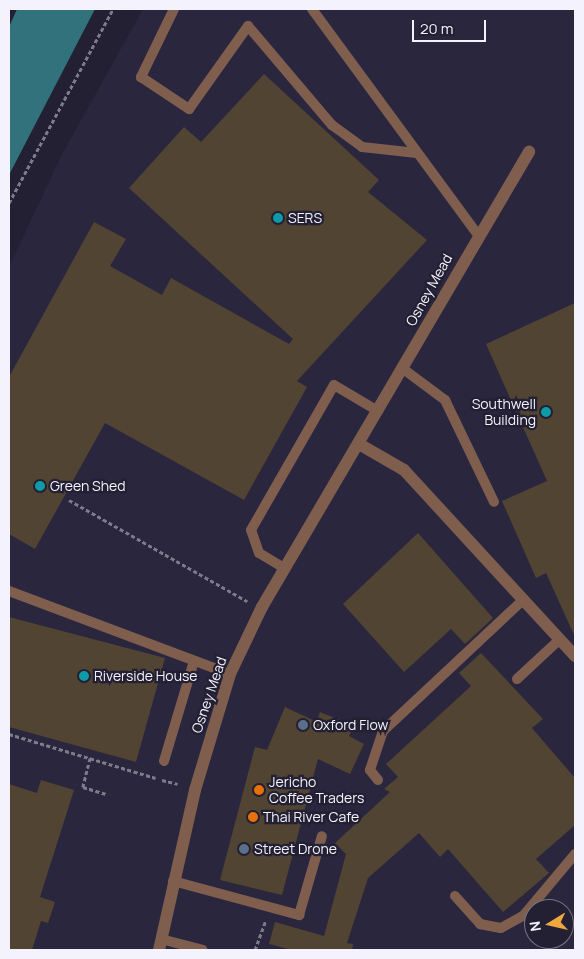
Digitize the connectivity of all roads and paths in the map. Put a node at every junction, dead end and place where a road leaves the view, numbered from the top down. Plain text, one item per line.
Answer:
1 (113, 9) edge
2 (174, 9) edge
3 (312, 9) edge
4 (529, 152) dead end
5 (417, 153) junction
6 (9, 203) edge
7 (478, 235) junction
8 (402, 368) junction
9 (378, 411) junction
10 (359, 444) junction
11 (69, 500) dead end
12 (494, 502) dead end
13 (284, 568) junction
14 (9, 592) edge
15 (524, 599) junction
16 (255, 606) dead end
17 (560, 640) junction
18 (575, 656) edge
19 (194, 661) junction
20 (230, 674) junction
21 (517, 679) dead end
22 (9, 734) edge
23 (90, 758) junction
24 (164, 761) dead end
25 (378, 780) dead end
26 (195, 790) junction
27 (106, 794) dead end
28 (322, 836) dead end
29 (575, 854) edge
30 (173, 881) junction
31 (455, 896) dead end
32 (271, 908) junction
33 (160, 945) edge
34 (203, 950) edge
35 (255, 950) edge

1 - 6 path
2 - 5 lane
3 - 5 lane
4 - 7 street, Osney Mead
5 - 7 lane
7 - 8 street, Osney Mead
8 - 9 street, Osney Mead
8 - 12 lane
9 - 10 street, Osney Mead
9 - 13 lane
10 - 13 street, Osney Mead
10 - 15 street
11 - 16 path
13 - 20 street, Osney Mead
14 - 19 lane
15 - 17 street
15 - 25 lane
17 - 18 street
17 - 21 lane
19 - 20 lane
19 - 24 lane
20 - 26 street, Osney Mead
22 - 23 path
23 - 26 path
23 - 27 path
26 - 30 street, Osney Mead
28 - 32 lane
29 - 31 lane
30 - 32 lane
30 - 33 street, Osney Mead
32 - 35 path
33 - 34 lane

